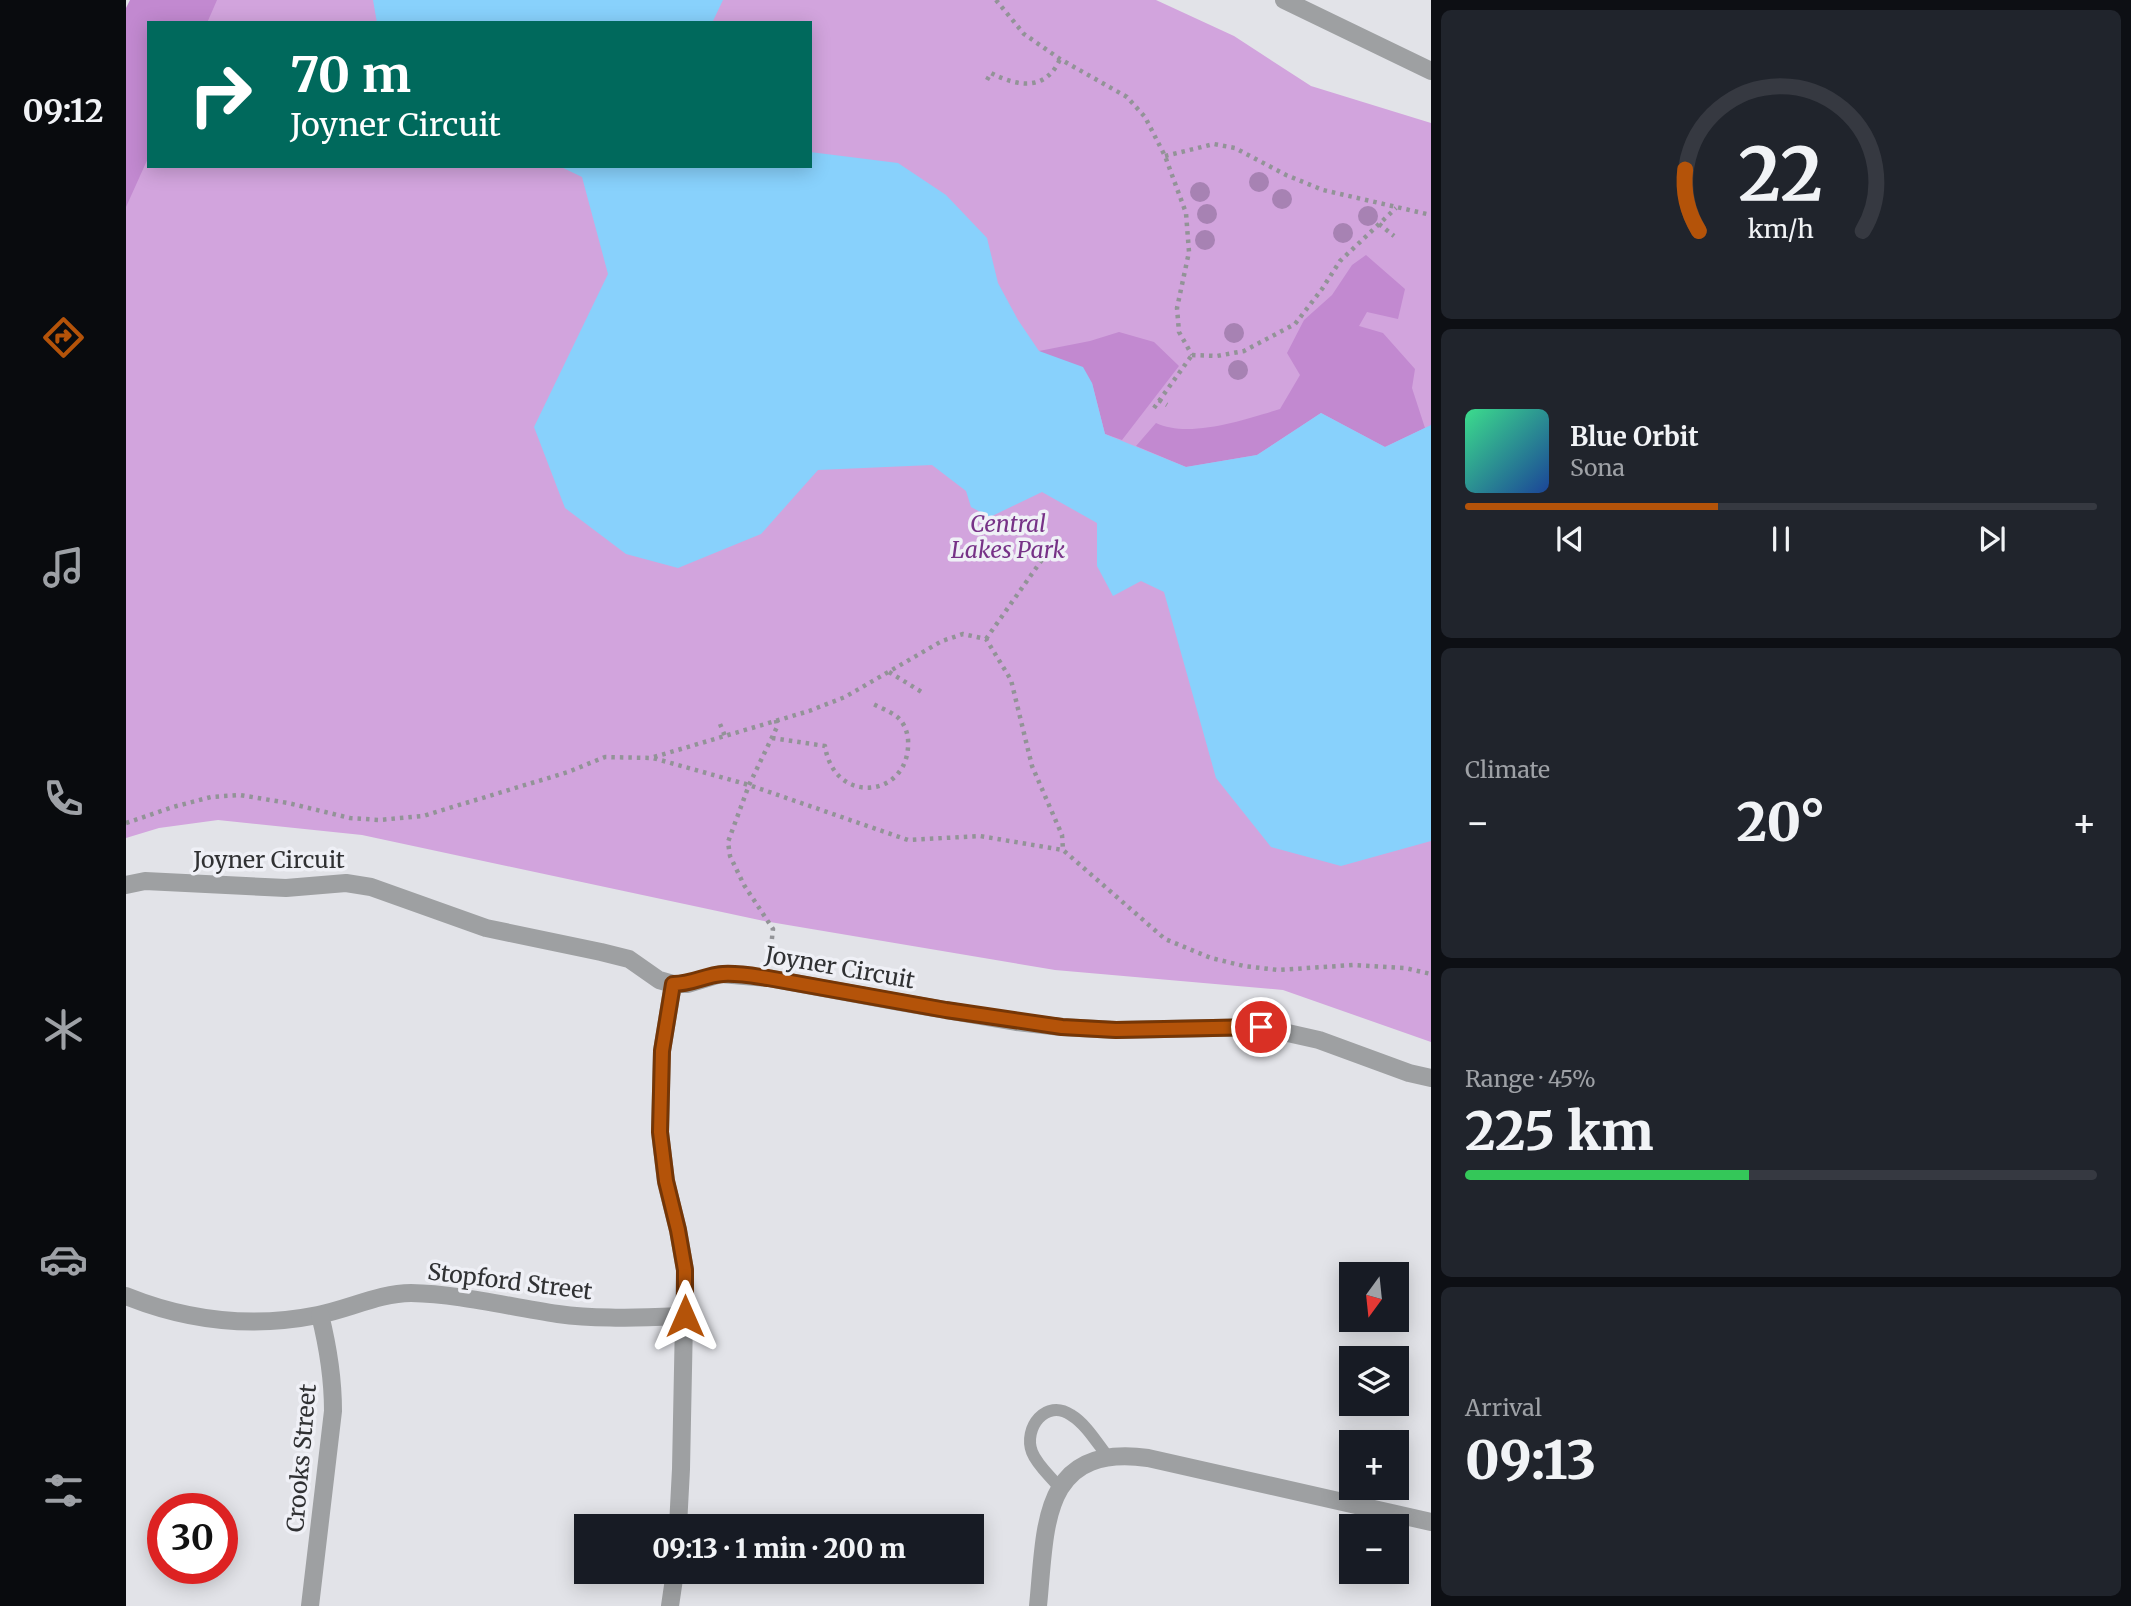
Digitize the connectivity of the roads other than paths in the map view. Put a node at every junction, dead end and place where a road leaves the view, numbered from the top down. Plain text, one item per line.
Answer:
1 (1284, 0) edge
2 (1431, 71) edge
3 (126, 885) edge
4 (673, 984) junction
5 (1431, 1078) edge
6 (126, 1296) edge
7 (320, 1315) junction
8 (685, 1316) junction
9 (1108, 1457) junction
10 (1059, 1487) junction
11 (679, 1514) edge
12 (1431, 1522) edge
13 (673, 1584) edge
14 (310, 1606) edge
15 (670, 1606) edge
16 (1038, 1606) edge

1 - 2 street
3 - 4 street, Joyner Circuit
4 - 5 street, Joyner Circuit
4 - 8 street
6 - 7 street, Stopford Street
7 - 8 street, Stopford Street
7 - 14 street, Crooks Street
8 - 11 street
9 - 10 street
9 - 10 lane
9 - 12 street
10 - 16 street
13 - 15 street

